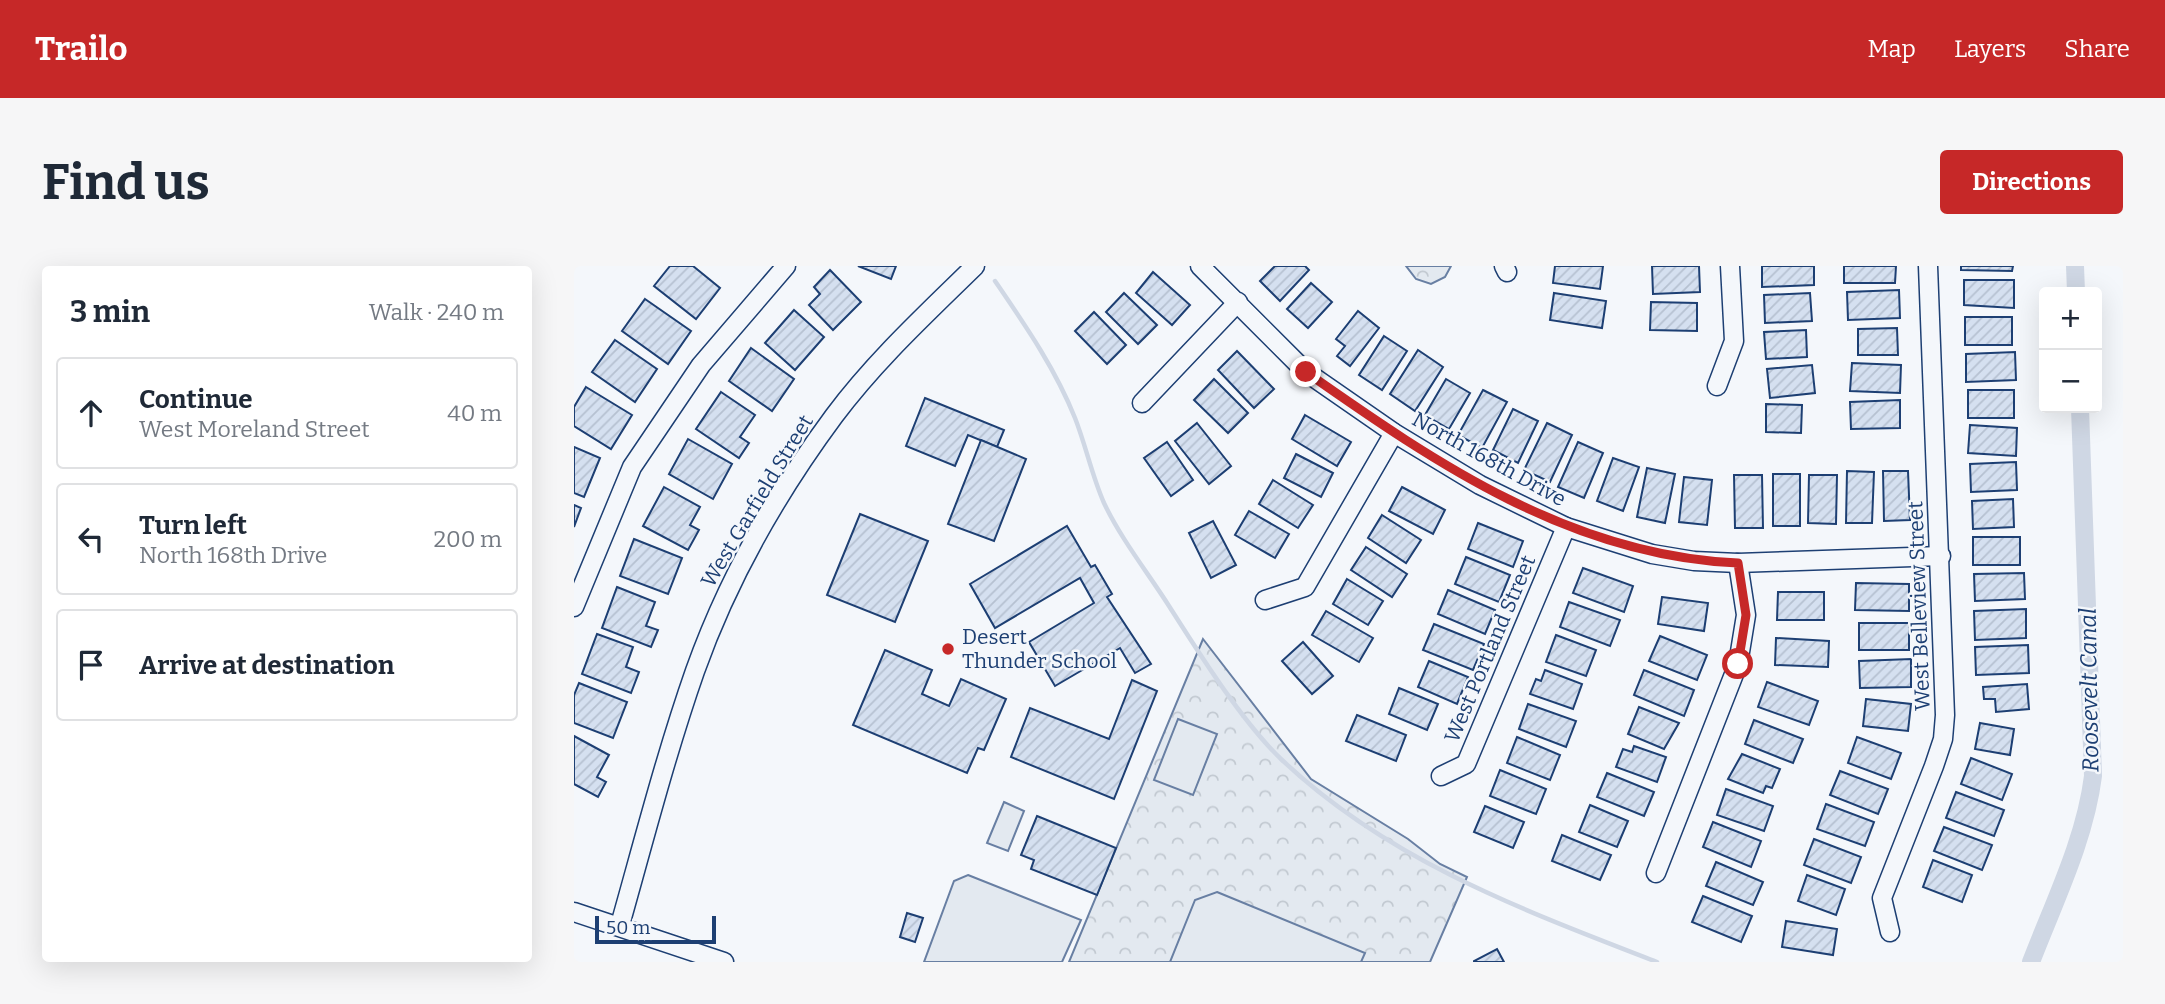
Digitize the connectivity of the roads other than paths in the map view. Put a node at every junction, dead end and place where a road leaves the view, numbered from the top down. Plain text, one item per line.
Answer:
1 (786, 266) edge
2 (975, 266) edge
3 (1200, 266) edge
4 (1730, 266) edge
5 (1928, 266) edge
6 (1238, 302) junction
7 (1717, 387) dead end
8 (1142, 403) dead end
9 (1394, 433) junction
10 (1566, 527) junction
11 (1941, 556) junction
12 (1738, 563) junction
13 (1265, 600) dead end
14 (574, 607) edge
15 (1441, 776) dead end
16 (1656, 873) dead end
17 (574, 912) edge
18 (620, 925) junction
19 (1890, 932) dead end
20 (724, 962) edge

1 - 14 street
2 - 18 street, West Garfield Street
3 - 6 street, North 168th Drive
4 - 7 street
5 - 11 street, West Belleview Street
6 - 8 street
6 - 9 street, North 168th Drive
9 - 10 street, North 168th Drive
9 - 13 street
10 - 12 street, North 168th Drive
10 - 15 street, West Portland Street
11 - 12 street, North 168th Drive
11 - 19 street, West Belleview Street
12 - 16 street
17 - 18 street
18 - 20 street

